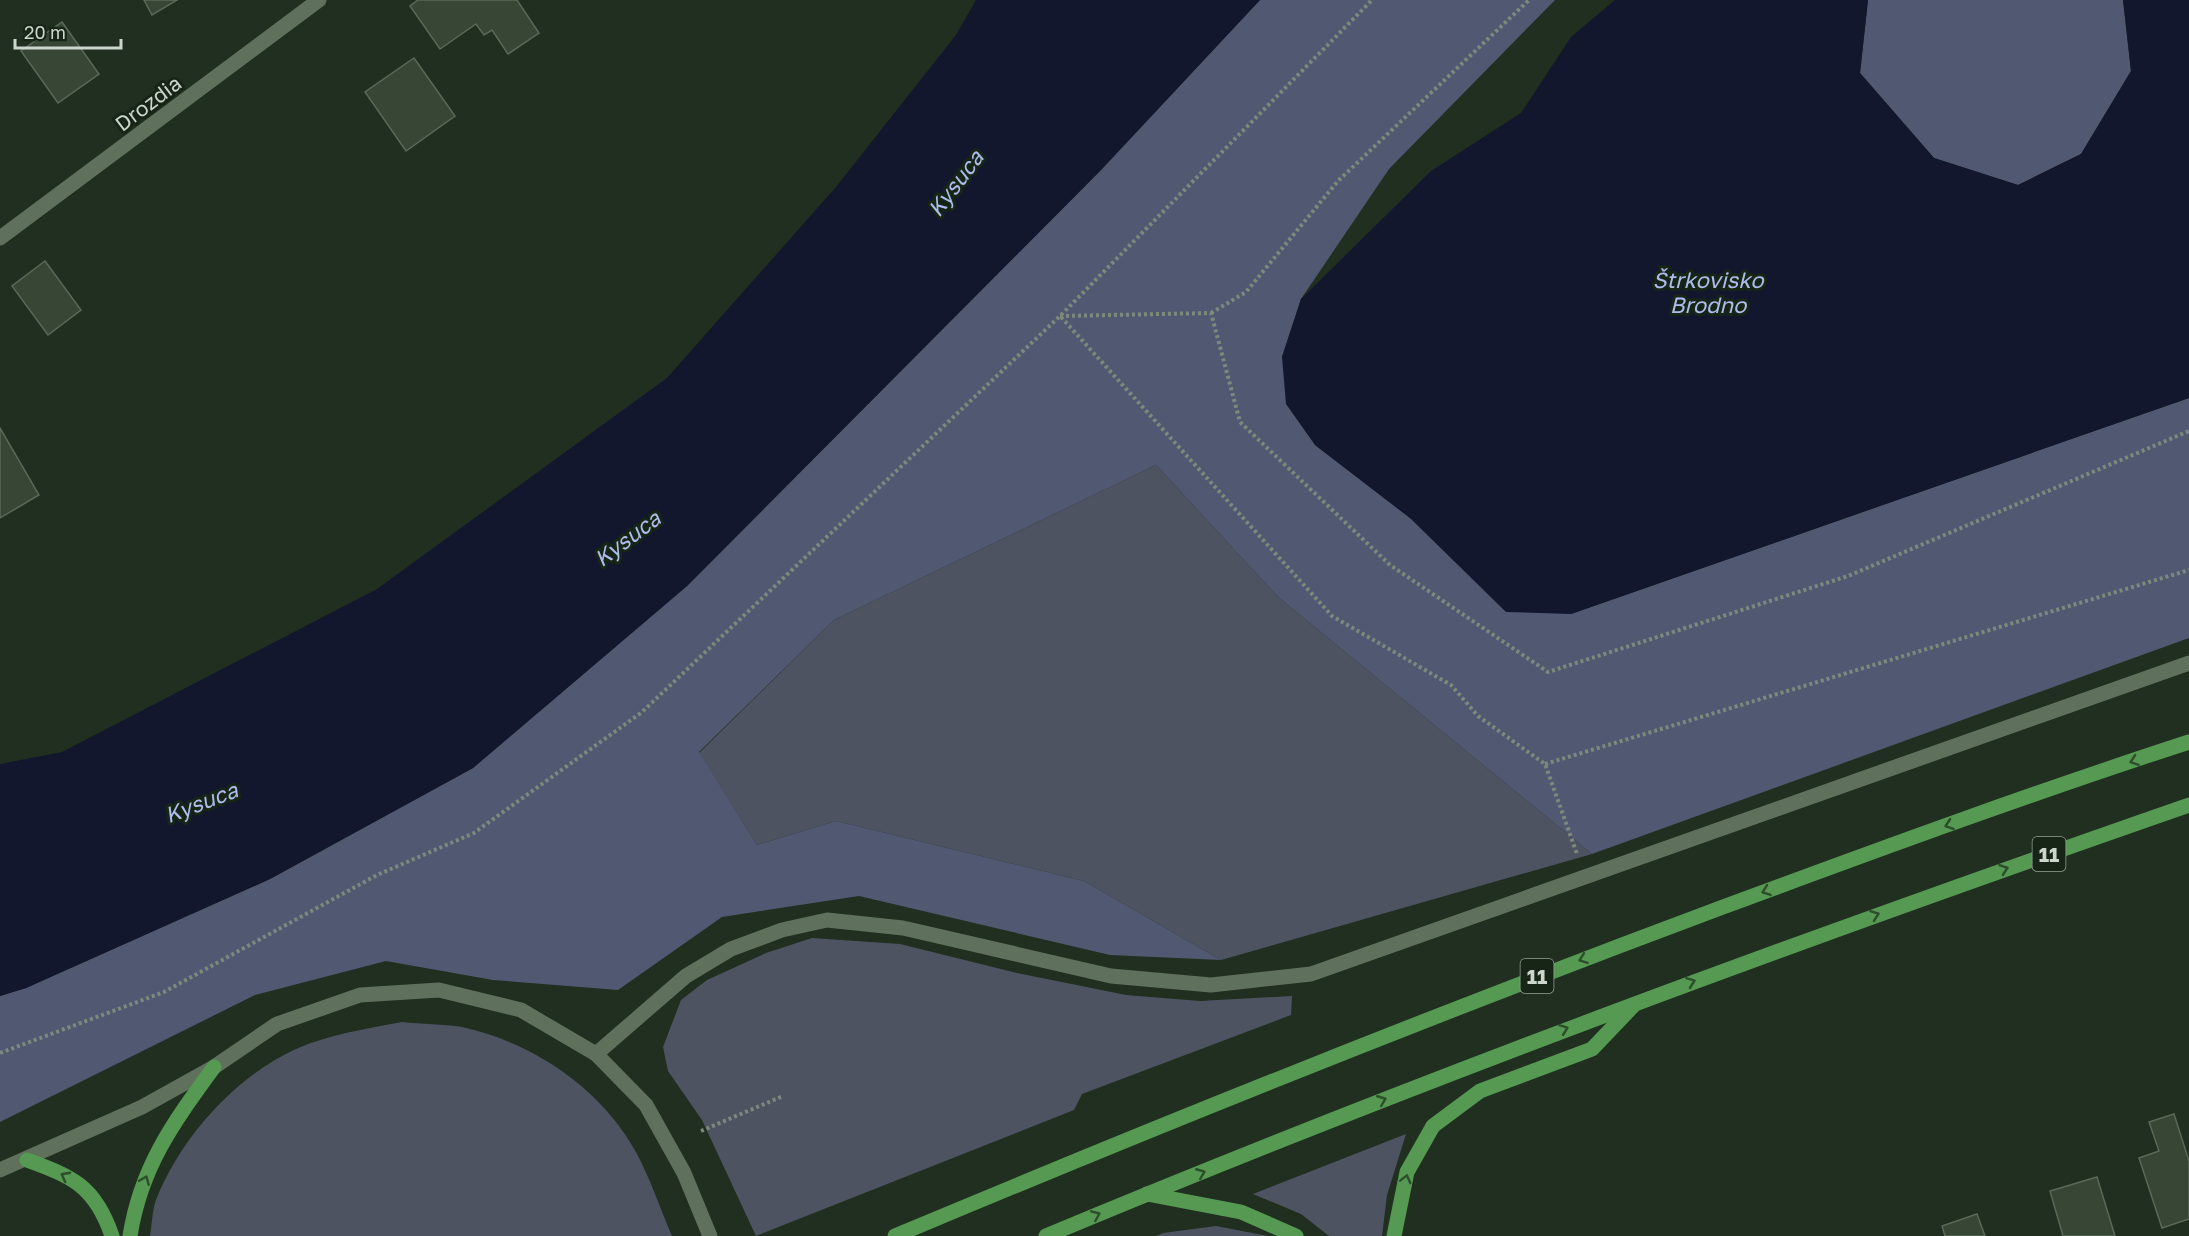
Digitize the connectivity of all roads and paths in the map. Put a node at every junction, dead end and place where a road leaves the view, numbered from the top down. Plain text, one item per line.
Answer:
1 (319, 0) edge
2 (1372, 0) edge
3 (1529, 0) edge
4 (0, 238) edge
5 (1211, 313) junction
6 (1060, 316) junction
7 (2189, 431) edge
8 (2189, 570) edge
9 (2189, 663) edge
10 (2189, 742) edge
11 (1545, 764) junction
12 (2189, 806) edge
13 (1586, 878) junction
14 (1636, 1002) junction
15 (0, 1053) edge
16 (596, 1054) junction
17 (214, 1067) junction
18 (783, 1096) dead end
19 (701, 1131) dead end
20 (27, 1160) junction
21 (0, 1170) edge
22 (1147, 1194) junction
23 (112, 1236) edge
24 (130, 1236) edge
25 (710, 1236) edge
26 (895, 1236) edge
27 (1046, 1236) edge
28 (1296, 1236) edge
29 (1394, 1236) edge

1 - 4 street, Drozdia
2 - 6 path
3 - 5 path
5 - 6 path
5 - 7 path
6 - 11 path
6 - 15 path
8 - 11 path
9 - 13 street
10 -> 26 main road, 11
11 - 13 path
14 -> 12 main road, 11
13 - 16 street
22 -> 14 main road, 11
29 -> 14 main road
16 - 17 street
16 - 25 street
17 - 20 street
24 -> 17 main road
18 - 19 path
20 - 21 street
23 -> 20 main road
27 -> 22 main road, 11
22 - 28 main road

